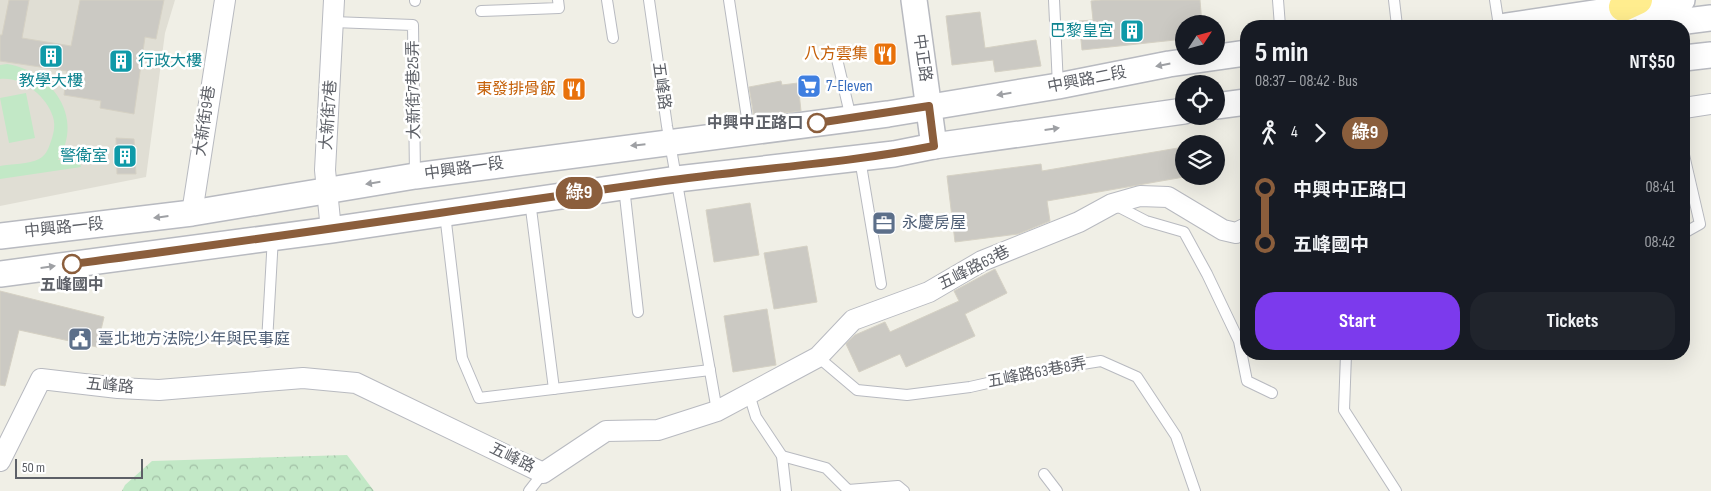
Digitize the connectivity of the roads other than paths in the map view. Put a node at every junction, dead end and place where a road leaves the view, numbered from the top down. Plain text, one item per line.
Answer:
1 (225, 0) edge
2 (334, 0) edge
3 (558, 0) edge
4 (607, 0) edge
5 (648, 0) edge
6 (729, 0) edge
7 (914, 0) edge
8 (1054, 0) edge
9 (1278, 0) edge
10 (1394, 0) edge
11 (1495, 0) edge
12 (1682, 0) edge
13 (1613, 5) edge
14 (481, 11) dead end
15 (1711, 18) edge
16 (1280, 20) edge
17 (1396, 20) edge
18 (1497, 20) edge
19 (1537, 20) edge
20 (1690, 21) edge
21 (333, 22) junction
22 (613, 38) dead end
23 (1240, 55) edge
24 (1711, 55) edge
25 (836, 56) dead end
26 (1690, 57) edge
27 (1058, 86) junction
28 (1240, 103) edge
29 (1711, 104) edge
30 (1225, 105) edge
31 (929, 106) junction
32 (1690, 107) edge
33 (1175, 112) edge
34 (851, 118) junction
35 (749, 131) junction
36 (670, 142) junction
37 (934, 146) junction
38 (860, 158) junction
39 (415, 176) junction
40 (677, 179) junction
41 (1690, 181) edge
42 (624, 186) junction
43 (326, 190) junction
44 (530, 200) junction
45 (1112, 204) junction
46 (192, 213) junction
47 (445, 213) junction
48 (331, 230) junction
49 (1690, 230) edge
50 (1240, 231) edge
51 (0, 236) edge
52 (273, 236) junction
53 (0, 274) edge
54 (881, 284) dead end
55 (638, 312) dead end
56 (267, 342) dead end
57 (1240, 346) edge
58 (818, 357) junction
59 (1243, 360) edge
60 (1346, 360) edge
61 (710, 370) junction
62 (554, 389) junction
63 (1272, 393) dead end
64 (749, 394) junction
65 (717, 411) junction
66 (782, 456) junction
67 (0, 461) edge
68 (543, 473) junction
69 (1044, 474) dead end
70 (529, 491) edge
71 (786, 491) edge
72 (904, 491) edge
73 (1057, 491) edge
74 (1194, 491) edge
75 (1396, 491) edge

1 - 46 street, 大新街9巷
2 - 21 street, 大新街7巷
3 - 14 lane
4 - 22 lane
5 - 36 lane, 五峰路
6 - 35 lane
7 - 31 street, 中正路
8 - 27 lane
9 - 16 lane
10 - 17 lane
11 - 18 lane
12 - 13 street
13 - 19 street
15 - 20 street
21 - 39 lane, 大新街7巷25弄
21 - 43 street, 大新街7巷
23 -> 27 street, 中興路二段
24 - 26 street
25 - 34 lane
27 -> 31 street, 中興路二段
28 - 30 street
29 - 32 street
31 - 34 street, 中興路一段
31 - 37 street, 中正路
37 -> 33 street
34 - 35 street, 中興路一段
35 - 36 street, 中興路一段
36 -> 39 street, 中興路一段
36 - 40 lane, 五峰路
37 - 38 street
38 - 40 street
38 - 54 lane
39 -> 43 street, 中興路一段
40 - 42 street
40 - 61 lane, 五峰路
41 - 49 lane
42 - 44 street
42 - 55 lane
43 - 46 street, 中興路一段
43 - 48 street, 大新街7巷
44 - 47 street
44 - 62 lane
45 - 50 street, 五峰路63巷
45 - 57 lane
45 - 58 street, 五峰路63巷
46 -> 51 street, 中興路一段
47 - 48 street
47 - 62 lane
48 - 52 street
53 -> 52 street
52 - 56 lane
58 - 64 street, 五峰路63巷
58 - 74 lane, 五峰路63巷8弄
59 - 63 lane
60 - 75 lane
61 - 62 lane
61 - 65 lane, 五峰路
64 - 65 street, 五峰路63巷
64 - 66 lane
65 - 68 street, 五峰路
66 - 71 lane
66 - 72 lane
67 - 68 street, 五峰路
68 - 70 lane
69 - 73 lane

